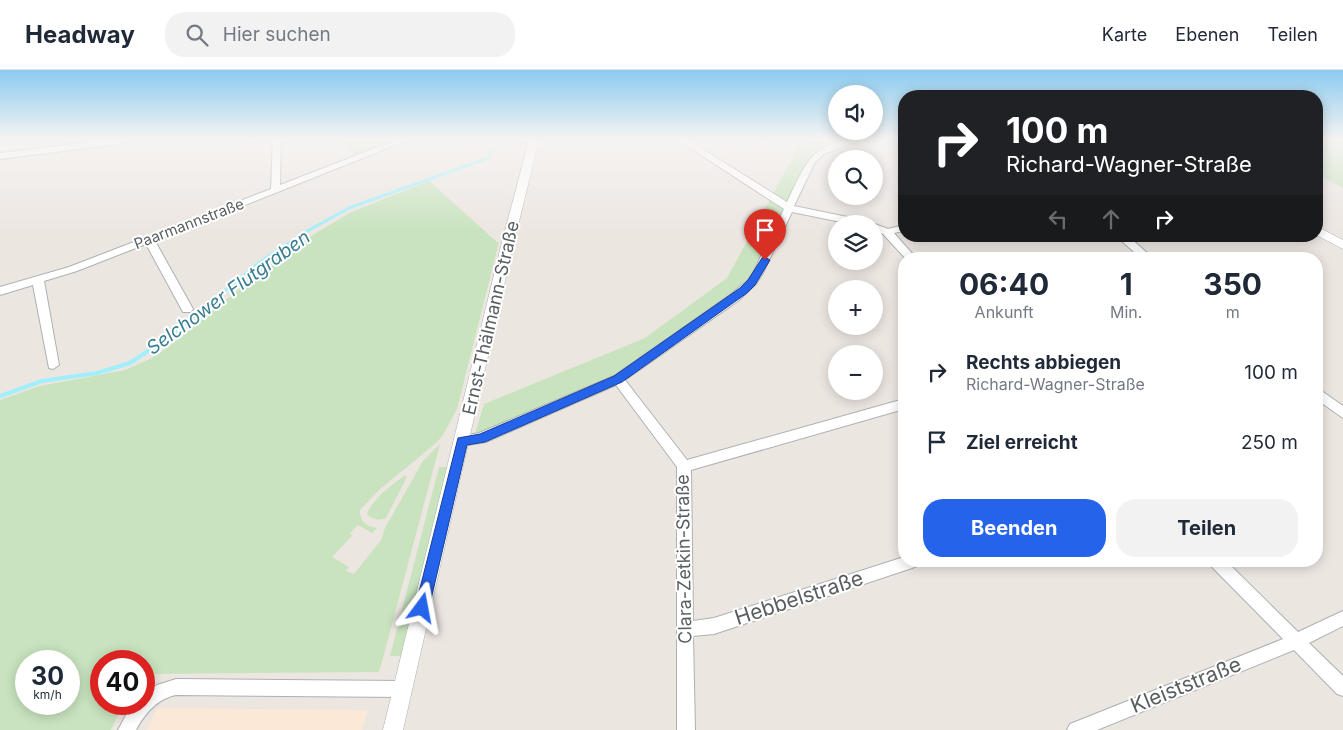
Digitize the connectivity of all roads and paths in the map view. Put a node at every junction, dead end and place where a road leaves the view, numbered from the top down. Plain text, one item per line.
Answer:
1 (275, 171) edge
2 (325, 171) edge
3 (526, 171) edge
4 (730, 171) edge
5 (808, 171) edge
6 (276, 190) junction
7 (789, 208) junction
8 (828, 216) edge
9 (898, 229) edge
10 (883, 230) edge
11 (887, 232) junction
12 (1323, 234) edge
13 (149, 240) junction
14 (1128, 242) edge
15 (1343, 245) edge
16 (906, 252) edge
17 (1140, 252) edge
18 (38, 280) junction
19 (0, 291) edge
20 (187, 309) dead end
21 (53, 365) dead end
22 (618, 379) junction
23 (1323, 397) edge
24 (898, 406) edge
25 (1343, 413) edge
26 (462, 441) junction
27 (684, 466) junction
28 (898, 566) edge
29 (1222, 567) edge
30 (1343, 618) edge
31 (685, 629) junction
32 (1296, 641) junction
33 (1343, 688) edge
34 (403, 689) junction
35 (155, 695) edge
36 (135, 715) edge
37 (127, 730) edge
38 (393, 730) edge
39 (686, 730) edge
40 (1076, 730) edge

1 - 6 street
2 - 6 street, Paarmannstraße
3 - 26 street, Ernst-Thälmann-Straße
4 - 7 street
5 - 7 street
6 - 13 street, Paarmannstraße
7 - 8 street
7 - 22 street
9 - 11 street
10 - 11 street
11 - 16 street
12 - 15 street
13 - 18 street, Paarmannstraße
13 - 20 street
14 - 17 street
18 - 19 street, Paarmannstraße
18 - 21 street
22 - 26 street
22 - 27 street, Clara-Zetkin-Straße
23 - 25 street
24 - 27 street
26 - 34 street, Ernst-Thälmann-Straße
27 - 31 street, Clara-Zetkin-Straße
28 - 31 street, Hebbelstraße
29 - 32 street
30 - 32 street, Kleiststraße
31 - 39 street, Clara-Zetkin-Straße
32 - 33 street
32 - 40 street, Kleiststraße
34 - 35 street
34 - 38 street, Ernst-Thälmann-Straße
36 - 37 street

